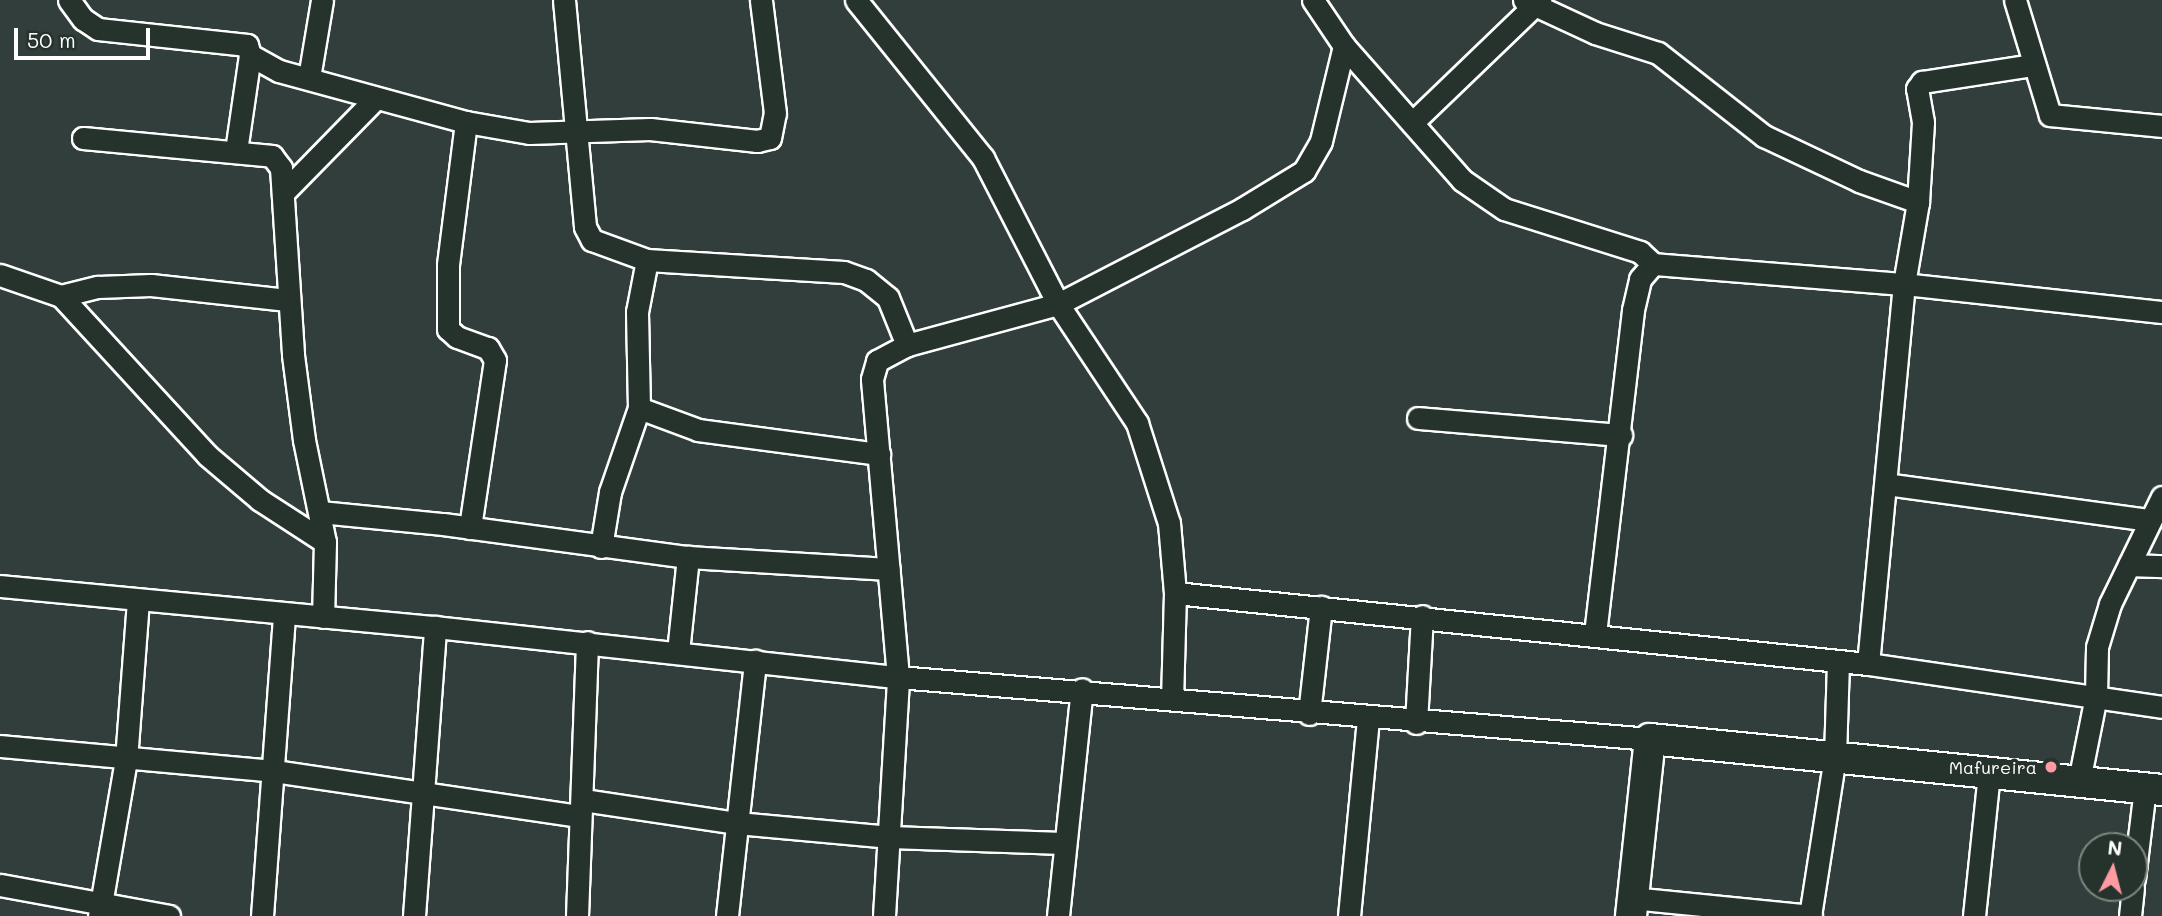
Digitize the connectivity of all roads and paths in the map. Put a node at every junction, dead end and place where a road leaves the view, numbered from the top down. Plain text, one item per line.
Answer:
1 (69, 0) edge
2 (322, 0) edge
3 (564, 0) edge
4 (761, 0) edge
5 (856, 0) edge
6 (1313, 0) edge
7 (2015, 0) edge
8 (1533, 2) edge
9 (1344, 46) junction
10 (250, 55) junction
11 (2033, 65) junction
12 (309, 78) junction
13 (376, 98) junction
14 (466, 122) junction
15 (1412, 123) junction
16 (2162, 126) edge
17 (577, 134) junction
18 (83, 138) dead end
19 (236, 152) junction
20 (285, 191) junction
21 (1918, 202) junction
22 (646, 260) junction
23 (1653, 264) junction
24 (0, 275) edge
25 (1904, 284) junction
26 (61, 296) junction
27 (286, 300) junction
28 (1058, 304) junction
29 (2162, 312) edge
30 (907, 345) junction
31 (639, 408) junction
32 (1418, 418) dead end
33 (1621, 435) junction
34 (879, 454) junction
35 (1886, 484) junction
36 (2162, 497) edge
37 (320, 512) junction
38 (2149, 520) junction
39 (470, 528) junction
40 (325, 542) junction
41 (601, 547) junction
42 (688, 557) junction
43 (2129, 565) junction
44 (2162, 566) edge
45 (889, 569) junction
46 (0, 586) edge
47 (1175, 593) junction
48 (138, 600) junction
49 (1321, 607) junction
50 (284, 614) junction
51 (1422, 616) junction
52 (323, 617) junction
53 (435, 626) junction
54 (1595, 634) junction
55 (587, 642) junction
56 (678, 652) junction
57 (755, 661) junction
58 (1838, 663) junction
59 (1868, 664) junction
60 (898, 677) junction
61 (1082, 689) junction
62 (2096, 696) junction
63 (1172, 698) junction
64 (2162, 707) edge
65 (1309, 714) junction
66 (1368, 718) junction
67 (1416, 723) junction
68 (1650, 739) junction
69 (0, 746) edge
70 (1835, 757) junction
71 (126, 760) junction
72 (274, 771) junction
73 (1989, 773) junction
74 (2079, 781) junction
75 (2153, 789) edge
76 (423, 795) junction
77 (581, 808) junction
78 (737, 822) junction
79 (2144, 832) edge
80 (890, 837) junction
81 (1063, 843) junction
82 (0, 885) edge
83 (1632, 907) edge
84 (100, 910) edge
85 (169, 916) edge
86 (262, 916) edge
87 (414, 916) edge
88 (576, 916) edge
89 (727, 916) edge
90 (884, 916) edge
91 (1058, 916) edge
92 (1349, 916) edge
93 (1810, 916) edge
94 (1974, 916) edge

1 - 10 street
2 - 12 street
3 - 17 street
4 - 17 street
5 - 28 street
6 - 9 street
7 - 11 street
8 - 15 street
8 - 21 street
9 - 15 street
9 - 28 street
10 - 12 street
10 - 19 street
11 - 16 street
11 - 21 street
12 - 13 street
13 - 14 street
13 - 20 street
14 - 17 street
14 - 39 street
15 - 23 street
17 - 22 street
18 - 19 street
19 - 20 street
20 - 27 street
21 - 25 street
22 - 30 street
22 - 31 street
23 - 25 street
23 - 33 street
24 - 26 street
25 - 29 street
25 - 35 street
26 - 27 street
26 - 40 street
27 - 37 street
28 - 30 street
28 - 47 street
30 - 34 street
31 - 34 street
31 - 41 street
32 - 33 street
33 - 54 street
34 - 45 street
35 - 38 street
35 - 59 street
36 - 38 street
37 - 39 street
37 - 40 street
38 - 43 street
39 - 41 street
40 - 52 street
41 - 42 street
42 - 45 street
42 - 56 street
43 - 44 street
43 - 62 street
45 - 60 street
46 - 48 street
47 - 49 street
47 - 63 street
48 - 50 street
48 - 71 street
49 - 51 street
49 - 65 street
50 - 52 street
50 - 72 street
51 - 54 street
51 - 67 street
52 - 53 street
53 - 55 street
53 - 76 street
54 - 58 street
55 - 56 street
55 - 77 street
56 - 57 street
57 - 60 street
57 - 78 street
58 - 59 street
58 - 70 street
59 - 62 street
60 - 61 street
60 - 80 street
61 - 63 street
61 - 81 street
62 - 64 street
62 - 74 street
63 - 65 street
65 - 66 street
66 - 67 street
66 - 92 street
67 - 68 street
68 - 70 street
68 - 83 street
69 - 71 street
70 - 73 street
70 - 93 street
71 - 72 street
71 - 84 street
72 - 76 street
72 - 86 street
73 - 74 street
73 - 94 street
74 - 75 street
75 - 79 street
76 - 77 street
76 - 87 street
77 - 78 street
77 - 88 street
78 - 80 street
78 - 89 street
80 - 81 street
80 - 90 street
81 - 91 street
82 - 84 street
83 - 93 street
84 - 85 street

